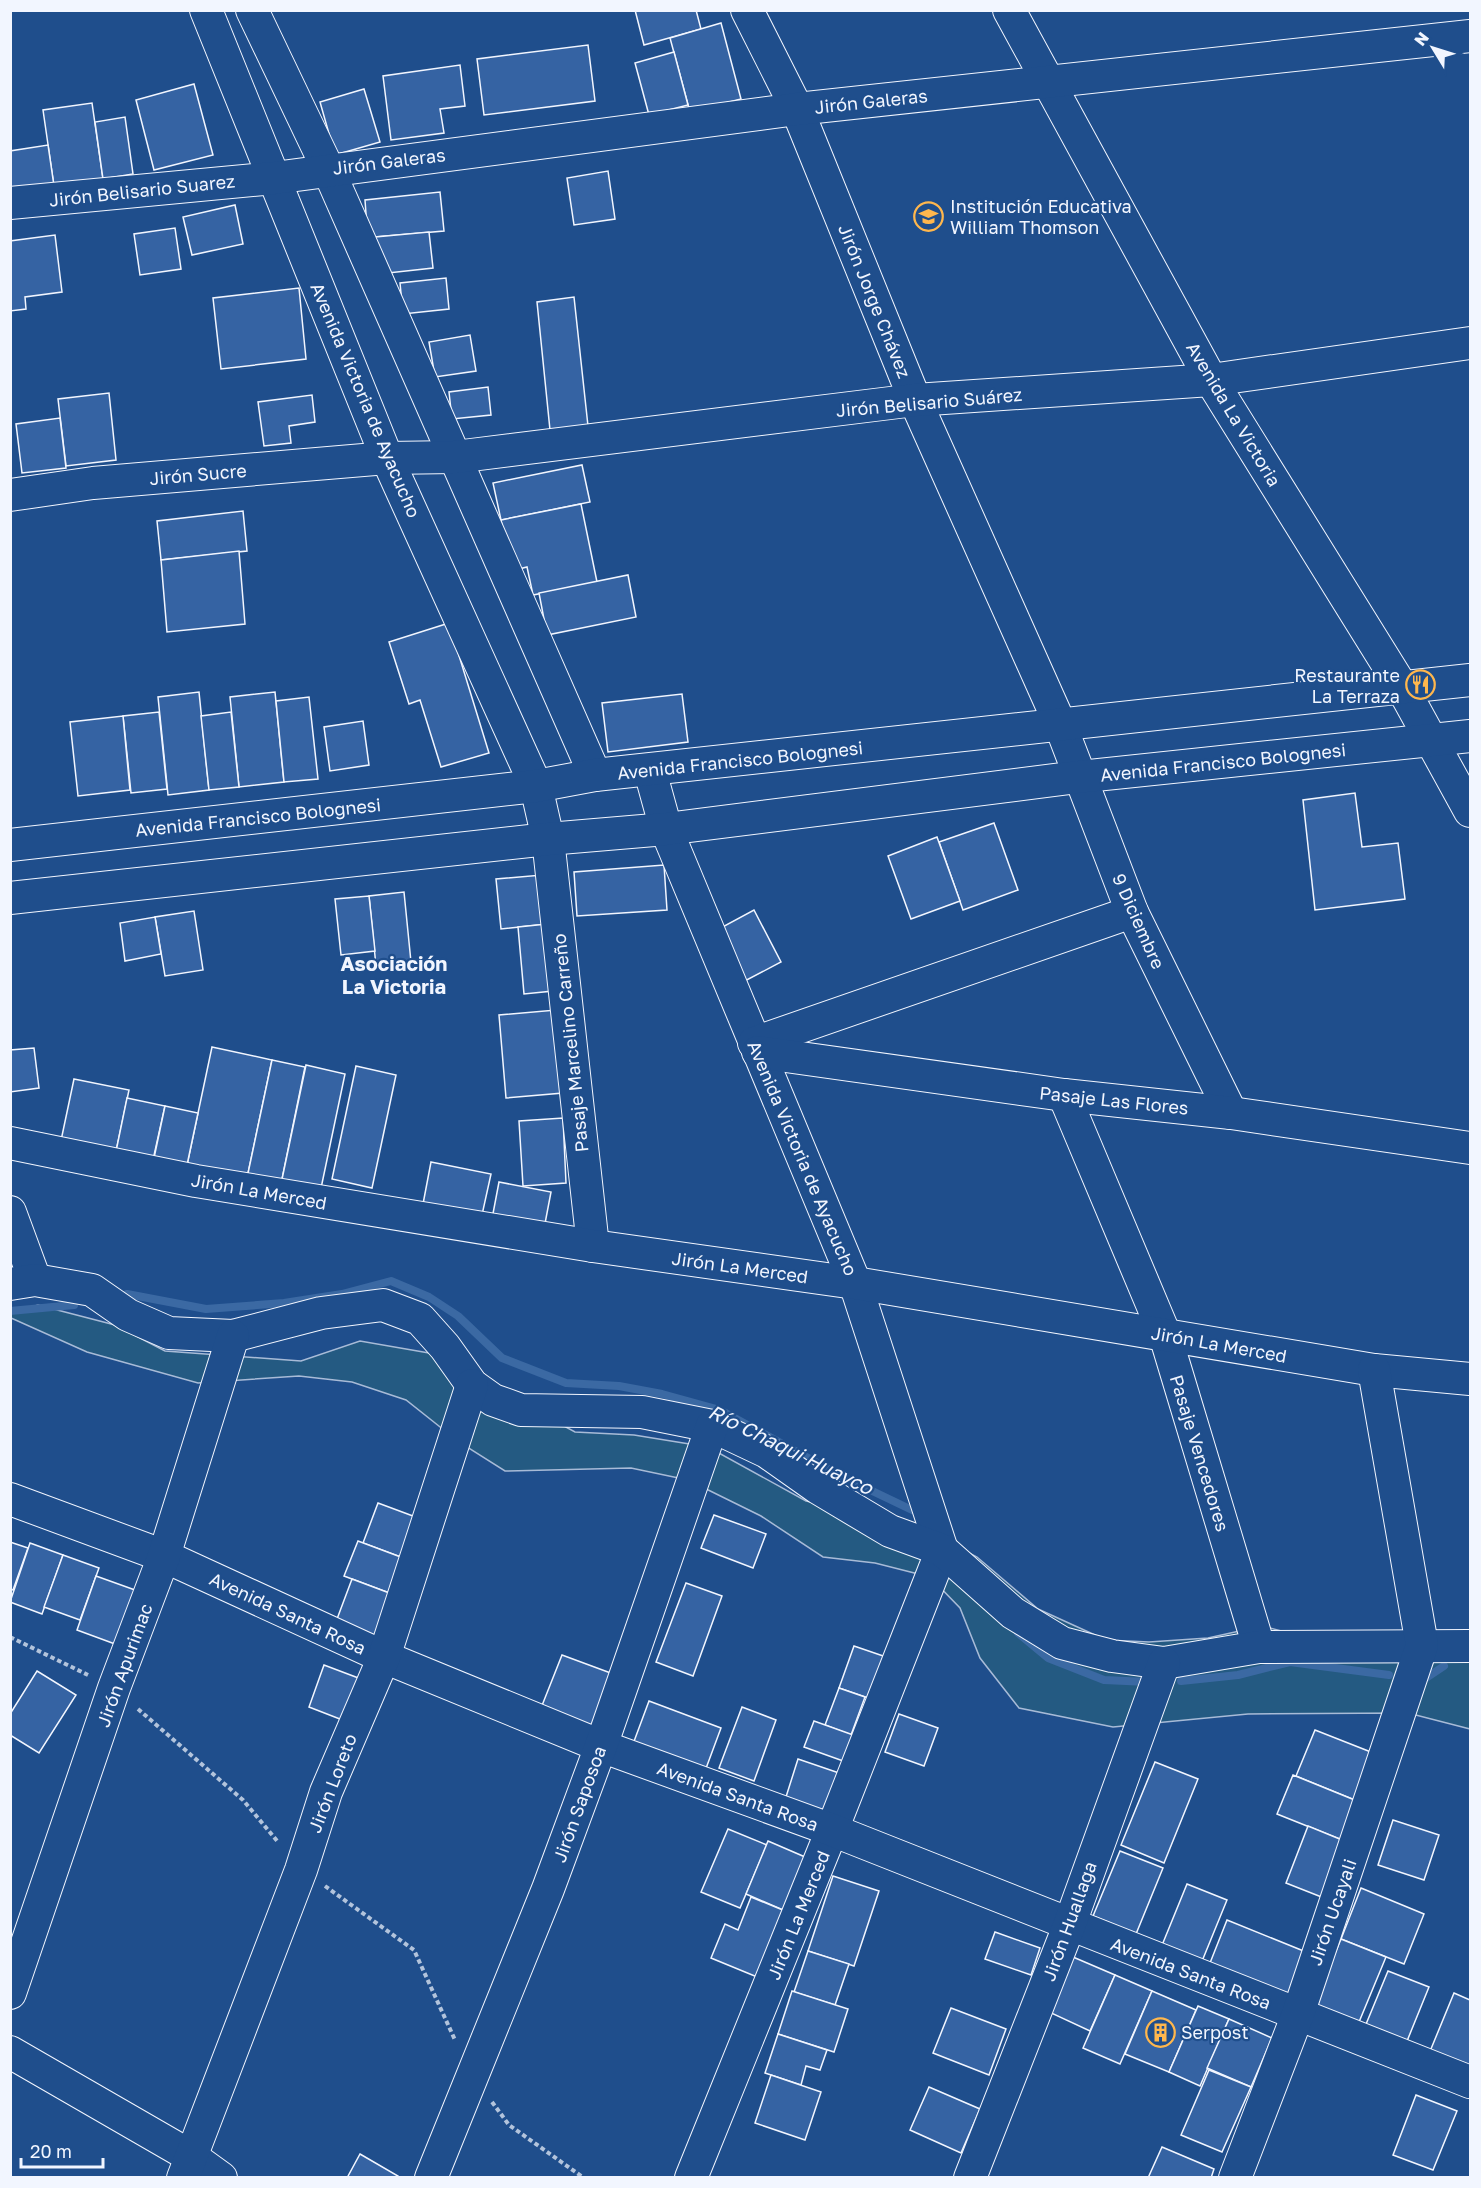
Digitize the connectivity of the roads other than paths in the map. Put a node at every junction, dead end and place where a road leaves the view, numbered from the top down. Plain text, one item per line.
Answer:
1 (206, 10) edge
2 (252, 10) edge
3 (747, 10) edge
4 (1009, 10) edge
5 (1470, 36) edge
6 (1050, 83) junction
7 (797, 109) junction
8 (328, 169) junction
9 (274, 178) junction
10 (10, 203) edge
11 (1470, 343) edge
12 (1211, 380) junction
13 (915, 400) junction
14 (455, 457) junction
15 (387, 458) junction
16 (10, 495) edge
17 (1470, 680) edge
18 (1403, 689) junction
19 (1060, 724) junction
20 (1470, 736) edge
21 (1431, 740) junction
22 (650, 771) junction
23 (595, 775) junction
24 (1078, 777) junction
25 (536, 786) junction
26 (1470, 811) edge
27 (666, 829) junction
28 (548, 839) junction
29 (10, 845) edge
30 (10, 898) edge
31 (1132, 912) junction
32 (756, 1048) junction
33 (1064, 1095) junction
34 (1231, 1113) junction
35 (10, 1143) edge
36 (1470, 1148) edge
37 (10, 1212) edge
38 (593, 1246) junction
39 (23, 1282) edge
40 (855, 1283) junction
41 (1165, 1335) junction
42 (233, 1336) junction
43 (1374, 1370) junction
44 (1470, 1379) edge
45 (472, 1385) junction
46 (712, 1426) junction
47 (10, 1500) edge
48 (942, 1550) junction
49 (164, 1556) junction
50 (1422, 1645) junction
51 (1470, 1646) edge
52 (1259, 1647) junction
53 (384, 1657) junction
54 (1164, 1662) junction
55 (601, 1746) junction
56 (832, 1830) junction
57 (1069, 1926) junction
58 (10, 1993) edge
59 (1298, 2014) junction
60 (10, 2052) edge
61 (1470, 2082) edge
62 (187, 2167) edge
63 (220, 2178) edge
64 (431, 2178) edge
65 (691, 2178) edge
66 (970, 2178) edge
67 (1235, 2178) edge

1 - 9 street, Avenida Victoria de Ayacucho
2 - 8 street
3 - 7 street, Jirón Jorge Chávez
4 - 6 street, Avenida La Victoria
5 - 6 street, Jirón Galeras
6 - 7 street, Jirón Galeras
6 - 12 street, Avenida La Victoria
7 - 8 street, Jirón Galeras
7 - 13 street, Jirón Jorge Chávez
8 - 9 street, Jirón Galeras
8 - 14 street
9 - 10 street, Jirón Belisario Suarez
9 - 15 street, Avenida Victoria de Ayacucho
11 - 12 street, Jirón Belisario Suárez
12 - 13 street, Jirón Belisario Suárez
12 - 18 street, Avenida La Victoria
13 - 14 street, Jirón Belisario Suárez
13 - 19 street, Jirón Jorge Chávez
14 - 15 street, Jirón Belisario Suárez
14 - 23 street
15 - 16 street, Jirón Sucre
15 - 25 street, Avenida Victoria de Ayacucho
17 - 18 street, Avenida Francisco Bolognesi
18 - 19 street, Avenida Francisco Bolognesi
18 - 21 street, Avenida La Victoria
19 - 22 street, Avenida Francisco Bolognesi
19 - 24 street, 9 Diciembre
20 - 21 street, Avenida Francisco Bolognesi
21 - 24 street, Avenida Francisco Bolognesi
21 - 26 street, Avenida La Victoria
22 - 23 street, Avenida Francisco Bolognesi
22 - 27 street, Avenida Victoria de Ayacucho
23 - 25 street, Avenida Francisco Bolognesi
24 - 27 street, Avenida Francisco Bolognesi
24 - 31 street, 9 Diciembre
25 - 28 street, Avenida Victoria de Ayacucho
25 - 29 street, Avenida Francisco Bolognesi
27 - 28 street, Avenida Francisco Bolognesi
27 - 32 street, Avenida Victoria de Ayacucho
28 - 30 street, Avenida Francisco Bolognesi
28 - 38 street, Pasaje Marcelino Carreño
31 - 32 street
31 - 34 street, 9 Diciembre
32 - 33 street, Pasaje Las Flores
32 - 40 street, Avenida Victoria de Ayacucho
33 - 34 street, Pasaje Las Flores
33 - 41 street, Pasaje Vencedores
34 - 36 street, Pasaje Las Flores
35 - 38 street, Jirón La Merced
37 - 39 street
38 - 40 street, Jirón La Merced
39 - 42 street
40 - 41 street, Jirón La Merced
40 - 48 street, Avenida Victoria de Ayacucho
41 - 43 street, Jirón La Merced
41 - 52 street, Pasaje Vencedores
42 - 45 street
42 - 49 street, Jirón Apurimac
43 - 44 street, Jirón La Merced
43 - 50 street
45 - 46 street
45 - 53 street, Jirón Loreto
46 - 48 street
46 - 55 street, Jirón Saposoa
47 - 49 street, Avenida Santa Rosa
48 - 54 street
48 - 56 street, Jirón La Merced
49 - 53 street, Avenida Santa Rosa
49 - 58 street, Jirón Apurimac
50 - 51 street
50 - 52 street
50 - 59 street, Jirón Ucayali
52 - 54 street
53 - 55 street, Avenida Santa Rosa
53 - 62 street, Jirón Loreto
54 - 57 street, Jirón Huallaga
55 - 56 street, Avenida Santa Rosa
55 - 64 street, Jirón Saposoa
56 - 57 street, Avenida Santa Rosa
56 - 65 street, Jirón La Merced
57 - 59 street, Avenida Santa Rosa
57 - 66 street, Jirón Huallaga
59 - 61 street, Avenida Santa Rosa
59 - 67 street, Jirón Ucayali
60 - 62 street
62 - 63 street

